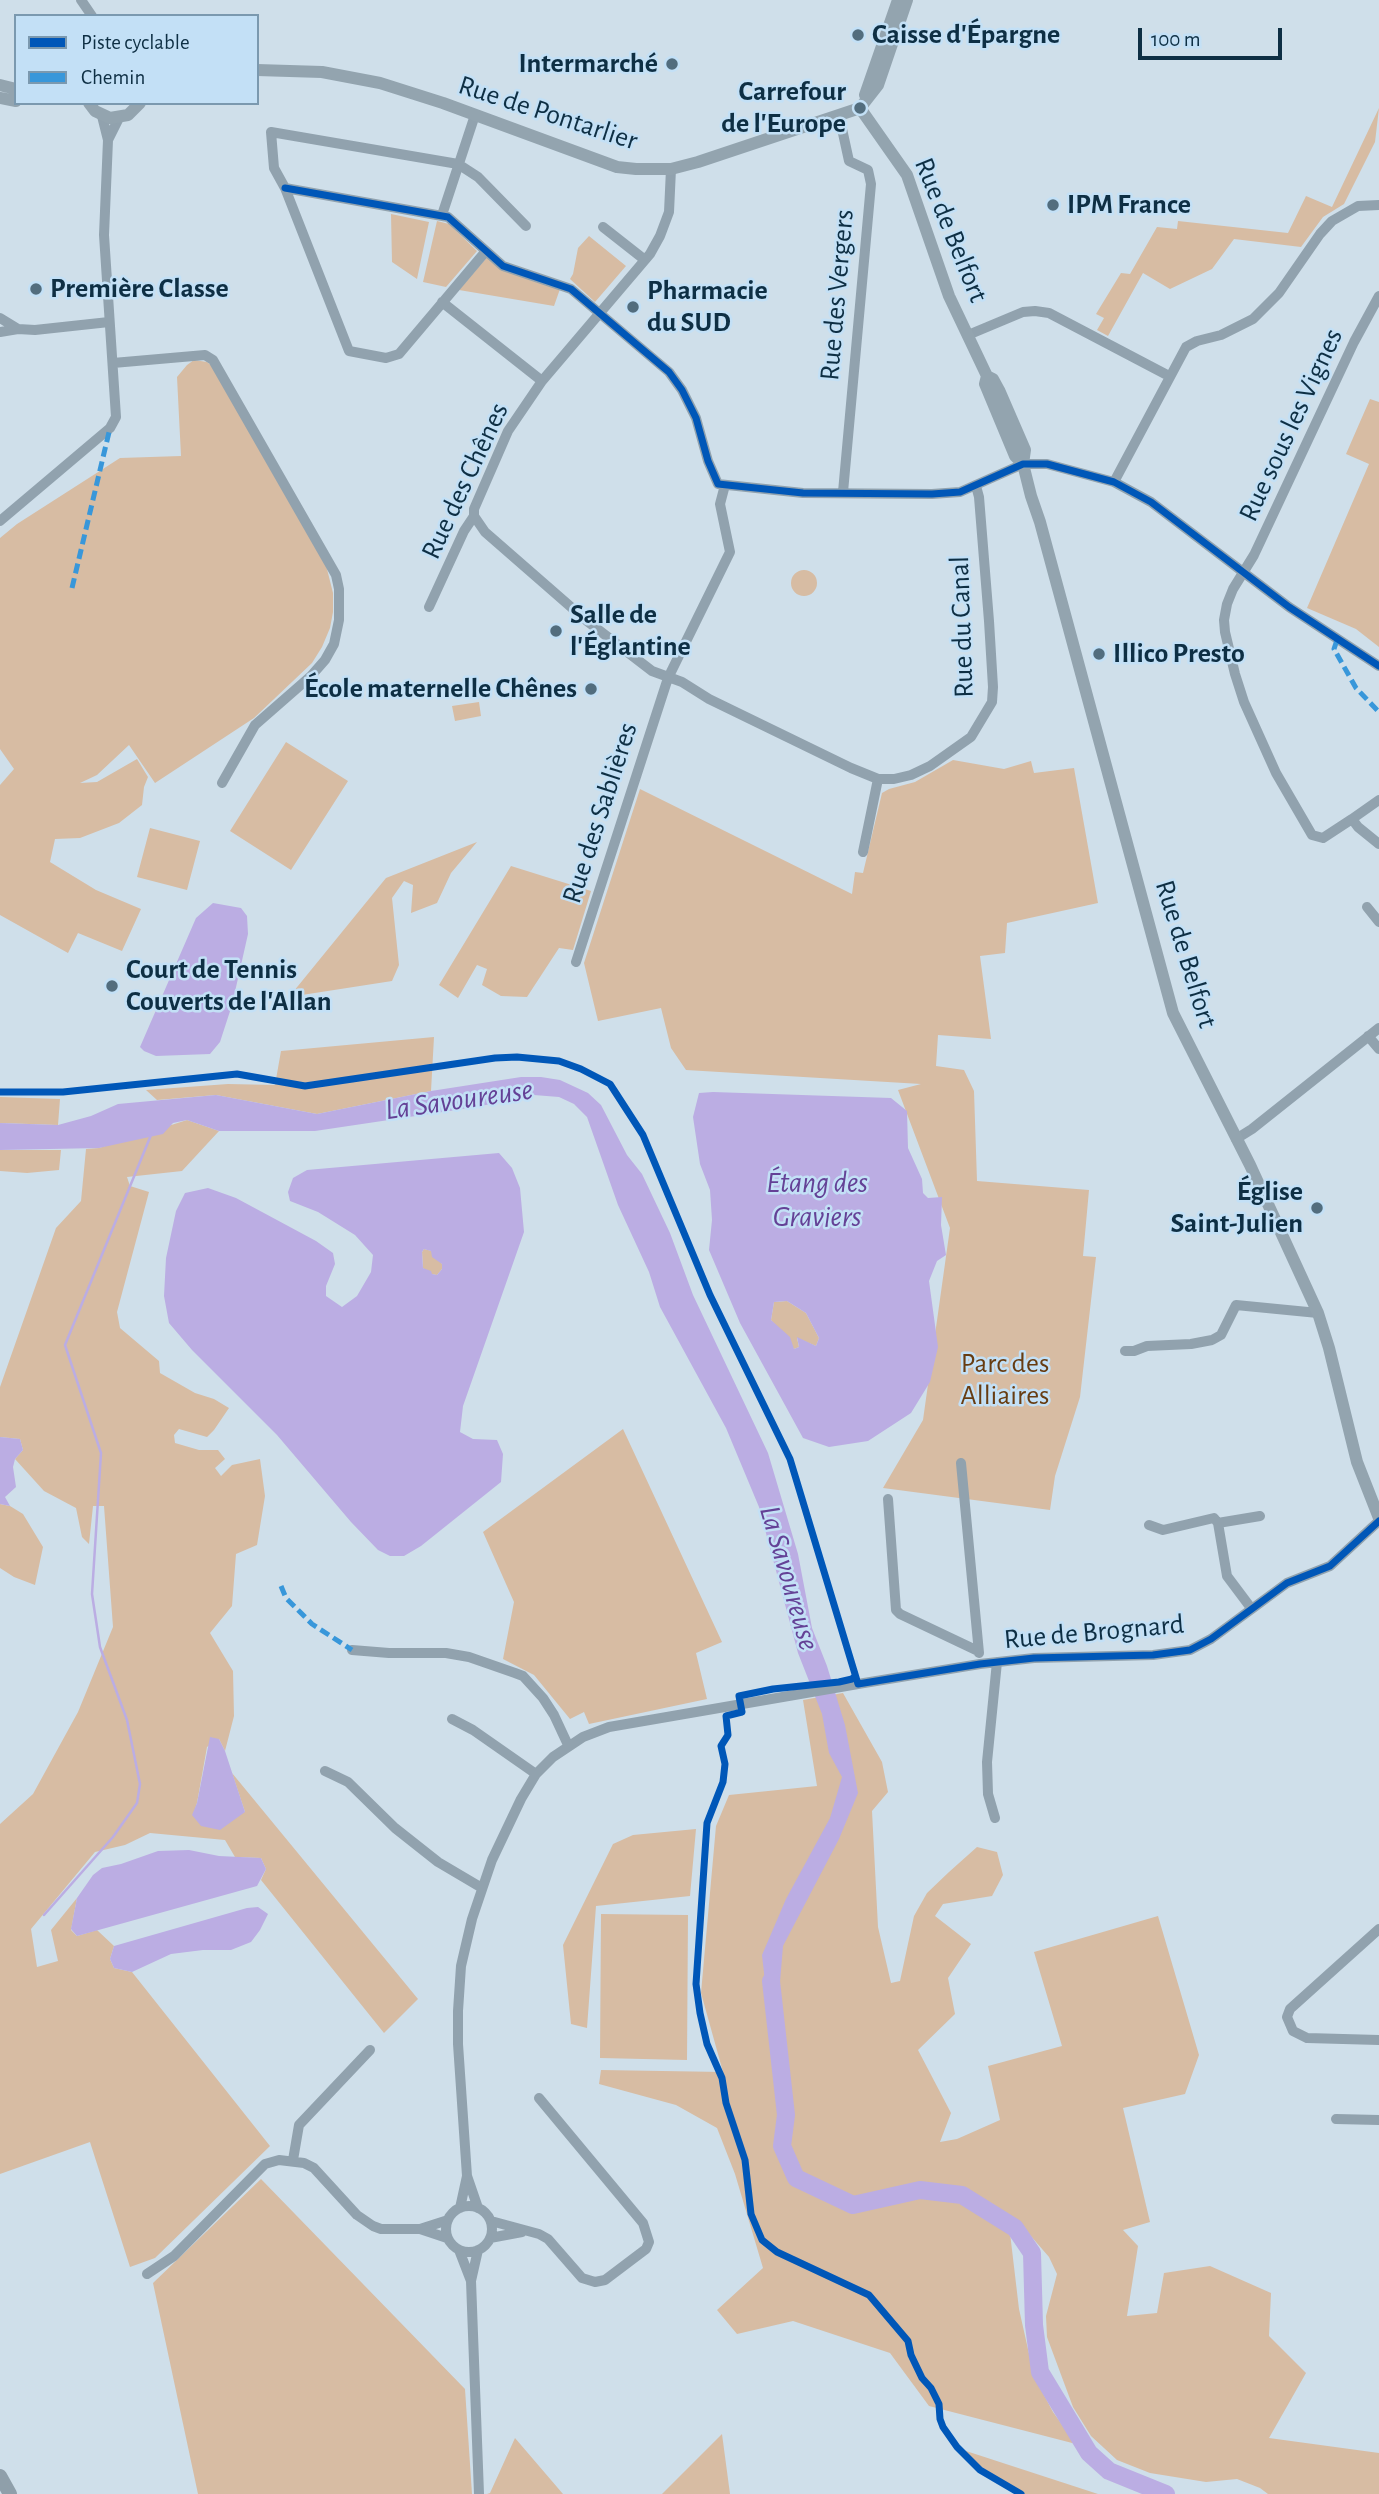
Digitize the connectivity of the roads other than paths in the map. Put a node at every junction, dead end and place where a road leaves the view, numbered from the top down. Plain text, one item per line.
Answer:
1 (898, 0) edge
2 (907, 0) edge
3 (259, 70) edge
4 (90, 105) edge
5 (139, 105) edge
6 (860, 108) junction
7 (475, 115) junction
8 (102, 116) junction
9 (839, 116) junction
10 (119, 118) junction
11 (108, 140) junction
12 (458, 164) junction
13 (671, 169) junction
14 (285, 187) junction
15 (1379, 205) edge
16 (442, 215) junction
17 (526, 226) dead end
18 (603, 228) dead end
19 (486, 251) junction
20 (645, 260) junction
21 (1379, 296) edge
22 (442, 302) junction
23 (599, 315) junction
24 (0, 318) edge
25 (109, 322) junction
26 (18, 329) junction
27 (0, 332) edge
28 (968, 335) junction
29 (113, 363) junction
30 (1169, 376) junction
31 (542, 381) junction
32 (1023, 464) junction
33 (1114, 482) junction
34 (725, 485) junction
35 (976, 486) junction
36 (842, 492) junction
37 (474, 516) junction
38 (0, 521) edge
39 (1242, 572) junction
40 (429, 607) dead end
41 (1379, 666) edge
42 (667, 678) junction
43 (876, 779) junction
44 (222, 783) dead end
45 (1379, 800) edge
46 (1352, 819) junction
47 (1379, 844) edge
48 (863, 852) dead end
49 (1367, 907) dead end
50 (1379, 922) edge
51 (576, 962) dead end
52 (1379, 1028) edge
53 (1368, 1036) junction
54 (1379, 1049) edge
55 (1236, 1139) junction
56 (1318, 1313) junction
57 (1125, 1351) dead end
58 (961, 1463) dead end
59 (888, 1499) dead end
60 (1260, 1516) dead end
61 (1379, 1520) edge
62 (1218, 1523) junction
63 (1149, 1525) dead end
64 (1251, 1608) junction
65 (352, 1650) dead end
66 (978, 1651) junction
67 (997, 1662) junction
68 (979, 1664) junction
69 (452, 1719) dead end
70 (568, 1745) junction
71 (325, 1771) dead end
72 (537, 1774) junction
73 (995, 1818) dead end
74 (482, 1888) junction
75 (1379, 1929) edge
76 (1379, 2040) edge
77 (370, 2050) dead end
78 (538, 2098) dead end
79 (1336, 2119) dead end
80 (1379, 2120) edge
81 (293, 2160) junction
82 (467, 2176) junction
83 (460, 2208) junction
84 (478, 2208) junction
85 (448, 2220) junction
86 (491, 2221) junction
87 (420, 2229) junction
88 (526, 2231) junction
89 (447, 2238) junction
90 (490, 2238) junction
91 (459, 2250) junction
92 (478, 2250) junction
93 (147, 2274) dead end
94 (471, 2281) junction
95 (0, 2476) edge
96 (9, 2494) edge
97 (479, 2494) edge

1 - 6 main road
2 - 6 main road
3 - 7 main road, Rue de Pontarlier
4 - 8 main road
5 - 10 main road
6 - 9 main road, Rue de Pontarlier
6 - 28 main road, Rue de Belfort
7 - 12 street
7 - 13 main road, Rue de Pontarlier
8 - 10 main road
8 - 11 street
9 - 13 main road, Rue de Pontarlier
9 - 36 street, Rue des Vergers
10 - 11 street
11 - 25 street
12 - 14 street
12 - 16 street
12 - 17 street
13 - 20 street, Rue des Chênes
14 - 16 street
14 - 22 street
15 - 30 street
16 - 19 street
18 - 20 street
19 - 22 street
19 - 23 street
20 - 23 street, Rue des Chênes
21 - 39 street, Rue sous les Vignes
22 - 31 street
23 - 31 street, Rue des Chênes
23 - 34 street
24 - 26 street
25 - 26 street
25 - 29 street
26 - 27 street
28 - 30 street
28 - 32 main road, Rue de Belfort
29 - 38 street
29 - 44 street
30 - 33 street
31 - 37 street, Rue des Chênes
32 - 33 street
32 - 35 street
32 - 55 main road, Rue de Belfort
33 - 39 street
34 - 36 street
34 - 42 street, Rue des Sablières
35 - 36 street
35 - 43 street, Rue du Canal
37 - 40 street, Rue des Chênes
37 - 42 street
39 - 41 street
39 - 46 street, Rue sous les Vignes
42 - 43 street
42 - 51 street, Rue des Sablières
43 - 48 street
45 - 46 street, Rue sous les Vignes
46 - 47 street
49 - 50 street
52 - 53 street
53 - 54 street
53 - 55 street
55 - 56 main road, Rue de Belfort
56 - 57 street
56 - 61 main road, Rue de Belfort
58 - 66 street
59 - 66 street
60 - 62 street
61 - 64 street, Rue de Brognard
62 - 63 street
62 - 64 street
64 - 67 street, Rue de Brognard
65 - 70 street
66 - 68 street
67 - 68 street, Rue de Brognard
67 - 73 street
68 - 70 street, Rue de Brognard
69 - 72 street
70 - 72 street, Rue de Brognard
71 - 74 street
72 - 74 street, Rue de Brognard
74 - 82 street, Rue de Brognard
75 - 76 street
77 - 81 street
78 - 88 street
79 - 80 street
81 - 87 street
81 - 93 street
82 - 83 street, Rue de Brognard
82 - 84 street, Rue de Brognard
83 - 84 street
83 - 85 street
84 - 86 street
85 - 87 street
85 - 89 street
86 - 88 street
86 - 90 street
87 - 89 street
88 - 90 street
89 - 91 street
90 - 92 street
91 - 92 street
91 - 94 street
92 - 94 street
94 - 97 street
95 - 96 highway

